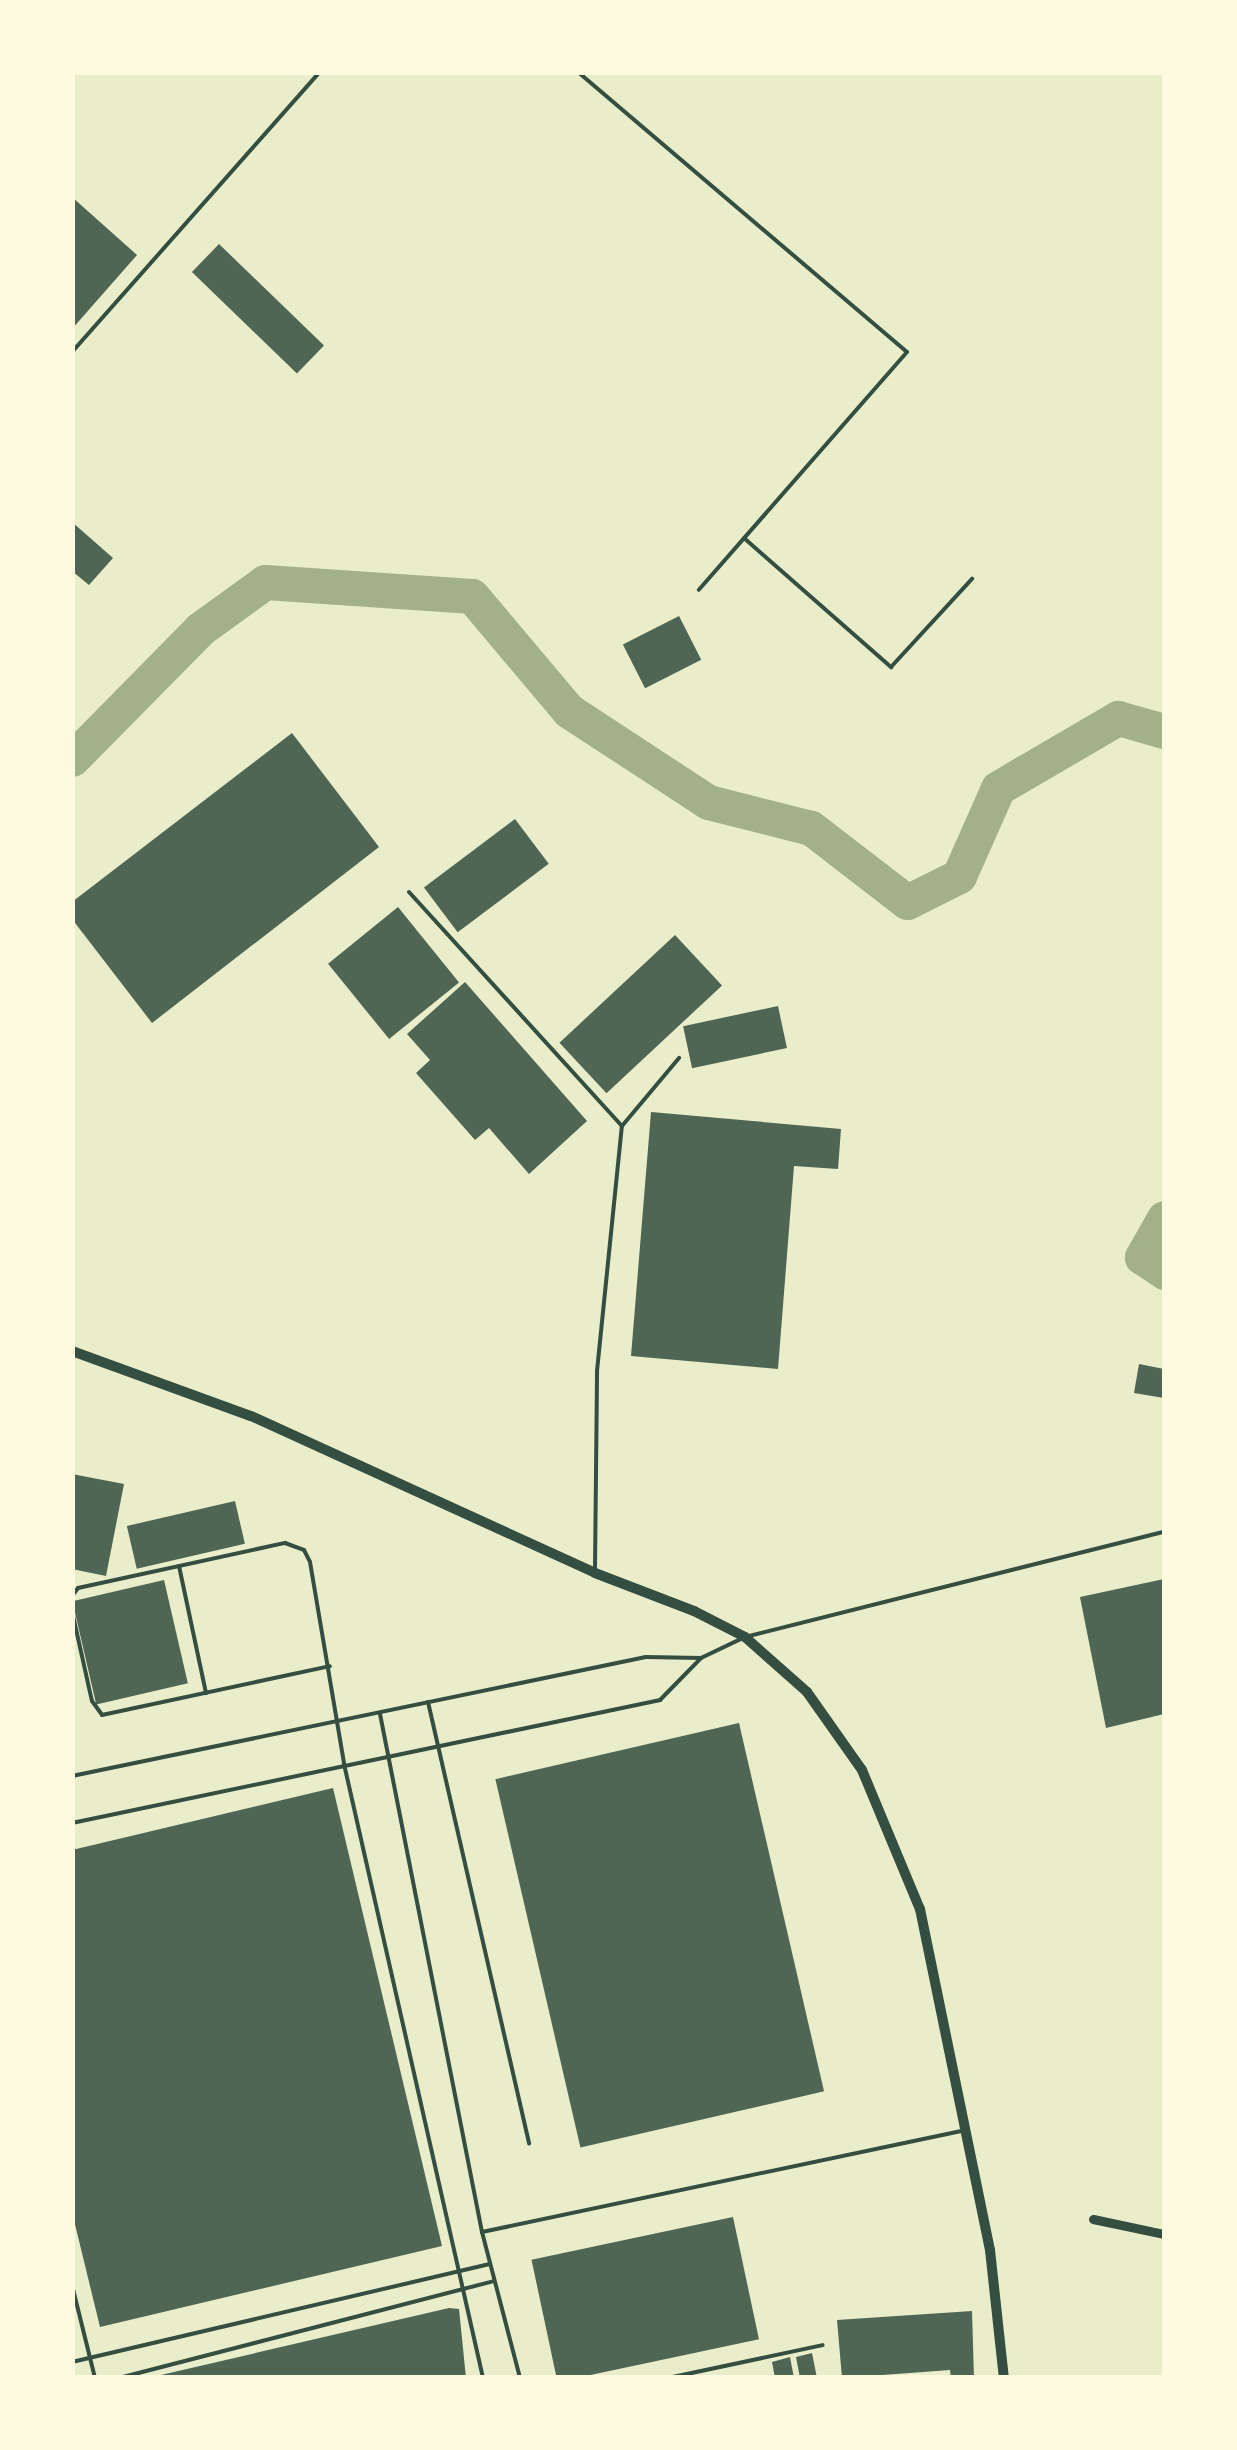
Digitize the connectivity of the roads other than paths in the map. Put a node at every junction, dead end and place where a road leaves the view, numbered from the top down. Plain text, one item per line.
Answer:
1 (320, 72) edge
2 (578, 72) edge
3 (72, 352) edge
4 (744, 538) junction
5 (972, 579) dead end
6 (699, 590) dead end
7 (408, 892) dead end
8 (679, 1058) dead end
9 (622, 1126) junction
10 (72, 1351) edge
11 (1164, 1532) edge
12 (179, 1566) junction
13 (595, 1573) junction
14 (72, 1596) edge
15 (72, 1611) edge
16 (745, 1637) junction
17 (81, 1653) junction
18 (72, 1655) edge
19 (701, 1658) junction
20 (330, 1666) junction
21 (207, 1696) junction
22 (428, 1702) junction
23 (380, 1714) junction
24 (338, 1724) junction
25 (438, 1745) junction
26 (389, 1753) junction
27 (344, 1764) junction
28 (72, 1776) edge
29 (72, 1823) edge
30 (967, 2130) junction
31 (529, 2144) dead end
32 (1093, 2219) dead end
33 (482, 2232) junction
34 (1164, 2234) edge
35 (490, 2264) junction
36 (454, 2272) junction
37 (494, 2281) junction
38 (72, 2284) edge
39 (460, 2291) junction
40 (824, 2345) dead end
41 (91, 2358) junction
42 (72, 2362) edge
43 (95, 2378) edge
44 (119, 2378) edge
45 (483, 2378) edge
46 (520, 2378) edge
47 (668, 2378) edge
48 (1004, 2378) edge

1 - 3 lane
2 - 4 lane
4 - 5 lane
4 - 6 lane
7 - 9 lane
8 - 9 lane
9 - 13 lane
10 - 13 street
11 - 16 lane
12 - 14 lane
12 - 20 lane
12 - 21 lane
13 - 16 street
15 - 17 lane
16 - 19 lane
16 - 30 street
17 - 18 lane
17 - 21 lane
19 - 22 lane
19 - 25 lane
20 - 21 lane
20 - 24 lane
22 - 23 lane
22 - 25 lane
23 - 24 lane
23 - 26 lane
24 - 27 lane
24 - 28 lane
25 - 26 lane
25 - 31 lane
26 - 27 lane
26 - 33 lane
27 - 29 lane
27 - 36 lane
30 - 33 lane
30 - 48 street
32 - 34 street
33 - 35 lane
35 - 36 lane
35 - 37 lane
36 - 39 lane
36 - 41 lane
37 - 39 lane
37 - 46 lane
38 - 41 lane
39 - 44 lane
39 - 45 lane
40 - 47 lane
41 - 42 lane
41 - 43 lane

